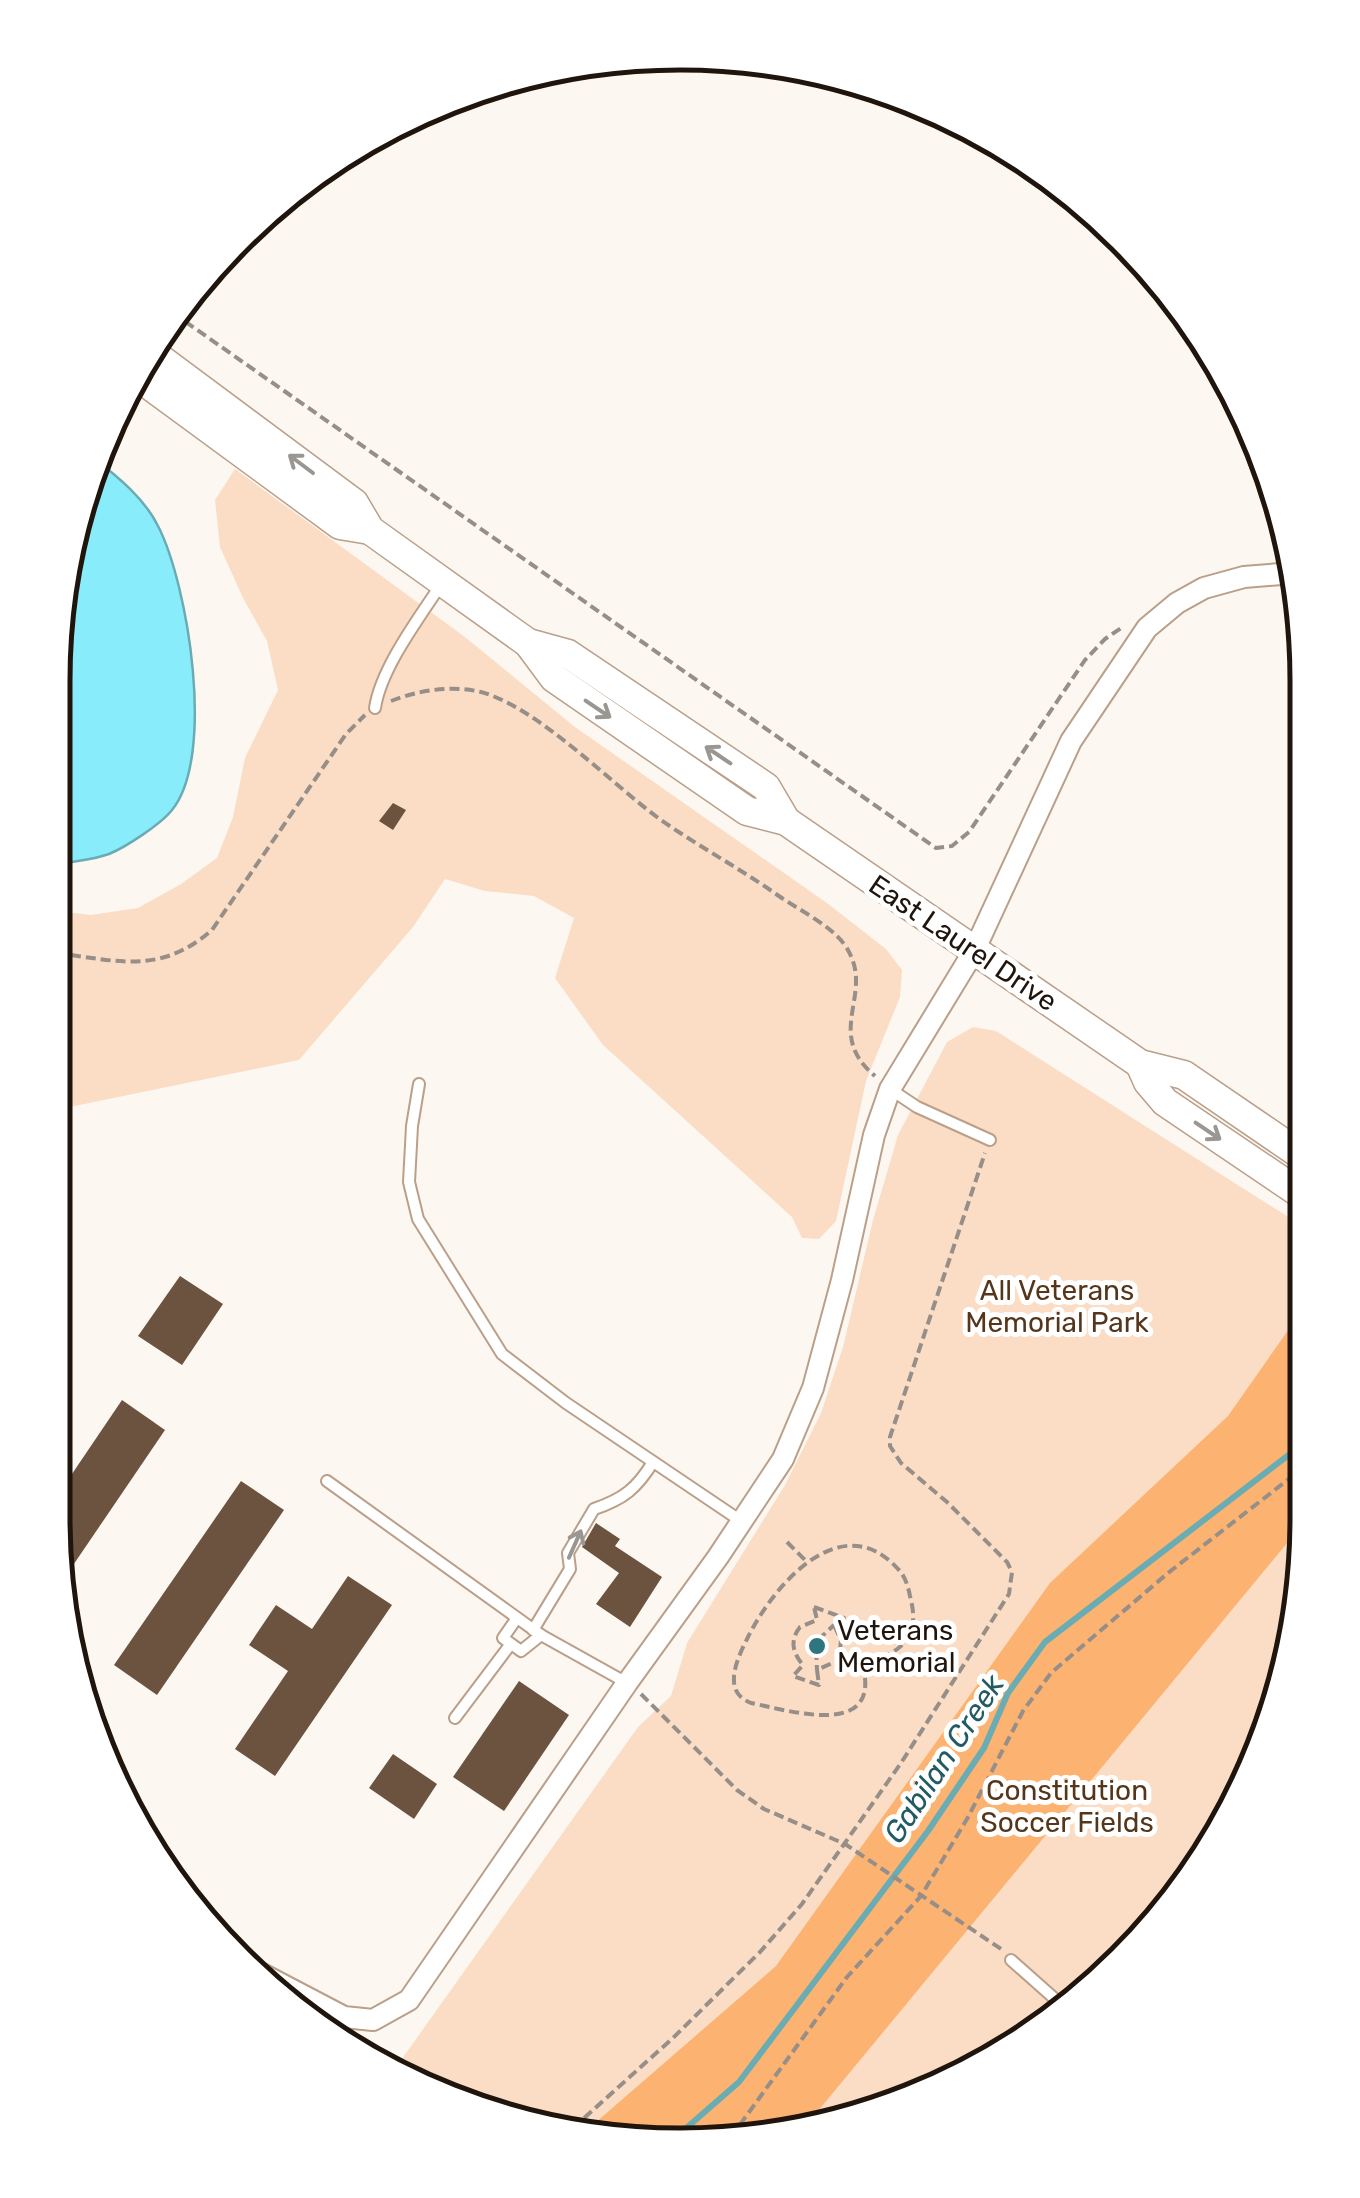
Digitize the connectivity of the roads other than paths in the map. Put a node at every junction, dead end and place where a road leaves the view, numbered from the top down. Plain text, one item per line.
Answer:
1 (161, 360) edge
2 (147, 384) edge
3 (370, 530) junction
4 (1280, 575) edge
5 (442, 582) junction
6 (375, 708) road end
7 (974, 951) junction
8 (1140, 1064) junction
9 (420, 1084) dead end
10 (890, 1089) junction
11 (990, 1140) road end
12 (1290, 1148) edge
13 (1290, 1186) edge
14 (653, 1462) junction
15 (326, 1481) dead end
16 (742, 1521) junction
17 (517, 1618) junction
18 (537, 1632) junction
19 (510, 1644) junction
20 (627, 1682) junction
21 (455, 1718) dead end
22 (1011, 1960) road end
23 (297, 1992) edge
24 (1055, 1999) edge

3 -> 1 main road, East Laurel Drive
2 - 3 main road, East Laurel Drive
3 - 5 main road, East Laurel Drive
4 - 7 street
5 - 6 lane
5 - 7 main road, East Laurel Drive
7 - 8 main road, East Laurel Drive
7 - 10 street
8 - 12 main road, East Laurel Drive
8 -> 13 main road, East Laurel Drive
9 - 14 lane
10 - 11 lane
10 - 16 street
14 - 16 lane
18 -> 14 lane
15 - 17 lane
16 - 20 street
17 - 18 lane
17 - 19 lane
18 - 19 lane
18 - 20 lane
19 - 21 lane
20 - 23 street
22 - 24 lane

